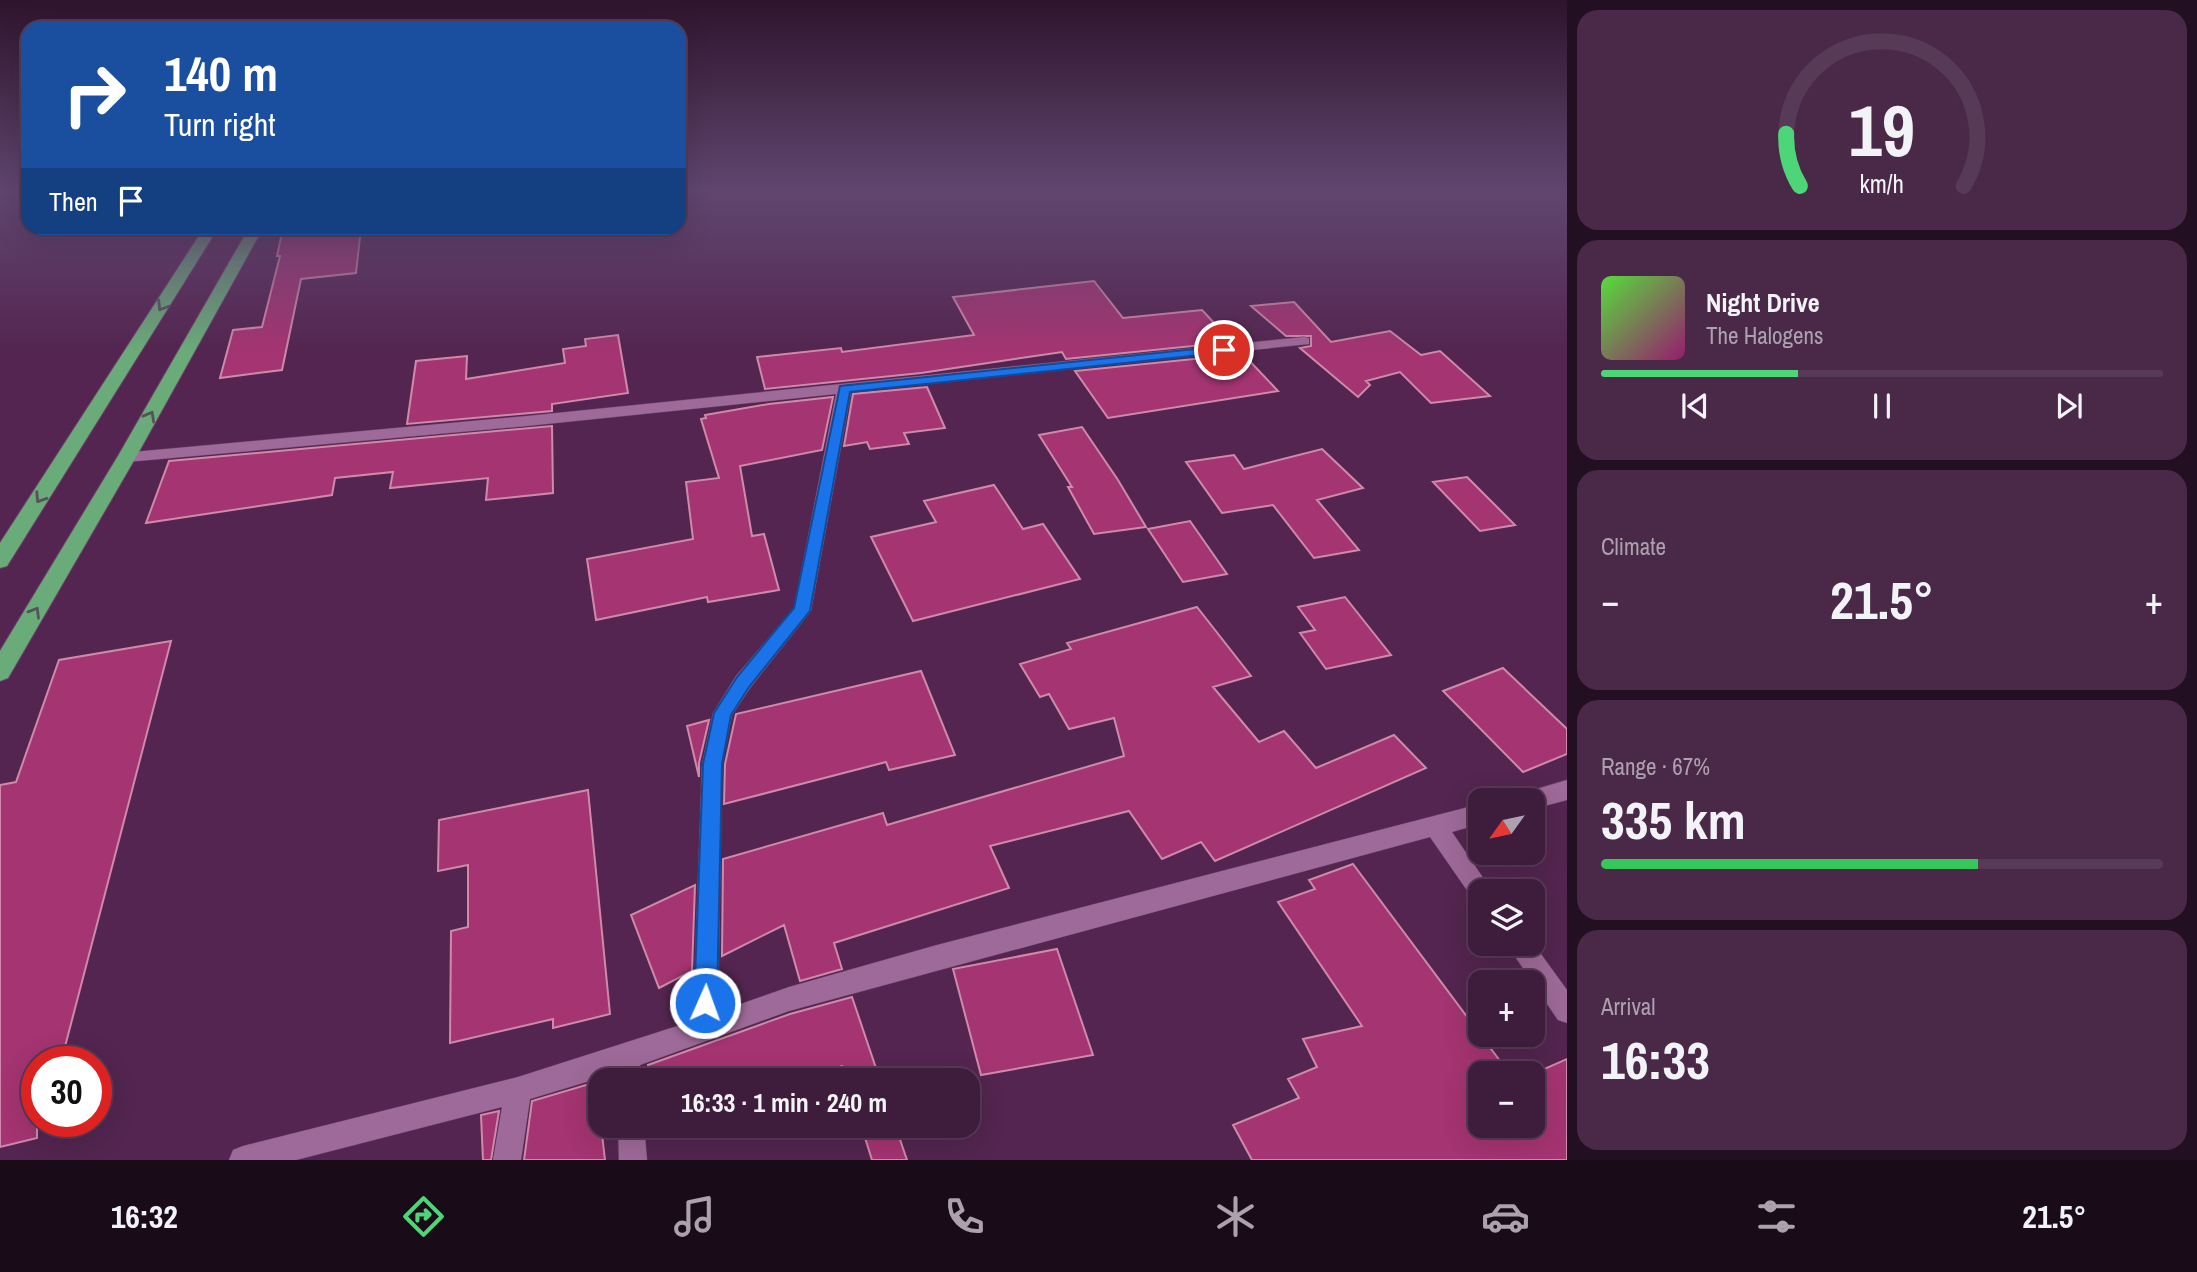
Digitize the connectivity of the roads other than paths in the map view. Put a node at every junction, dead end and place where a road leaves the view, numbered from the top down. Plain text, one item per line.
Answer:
1 (201, 244) edge
2 (247, 244) edge
3 (1304, 341) dead end
4 (844, 389) junction
5 (127, 457) junction
6 (0, 559) edge
7 (0, 671) edge
8 (1567, 790) edge
9 (1545, 796) edge
10 (1468, 817) edge
11 (1435, 826) junction
12 (1473, 879) edge
13 (1527, 956) edge
14 (1567, 1011) edge
15 (705, 1030) junction
16 (628, 1068) edge
17 (588, 1076) edge
18 (518, 1090) junction
19 (632, 1138) edge
20 (243, 1160) edge
21 (507, 1160) edge
22 (633, 1160) edge

1 -> 6 highway
5 -> 2 highway
3 - 4 street
4 - 5 street
4 - 15 street
7 -> 5 highway
8 - 9 street
10 - 11 street
11 - 12 street
11 - 15 street
13 - 14 street
15 - 16 street
17 - 18 street
18 - 20 street
18 - 21 street
19 - 22 street

